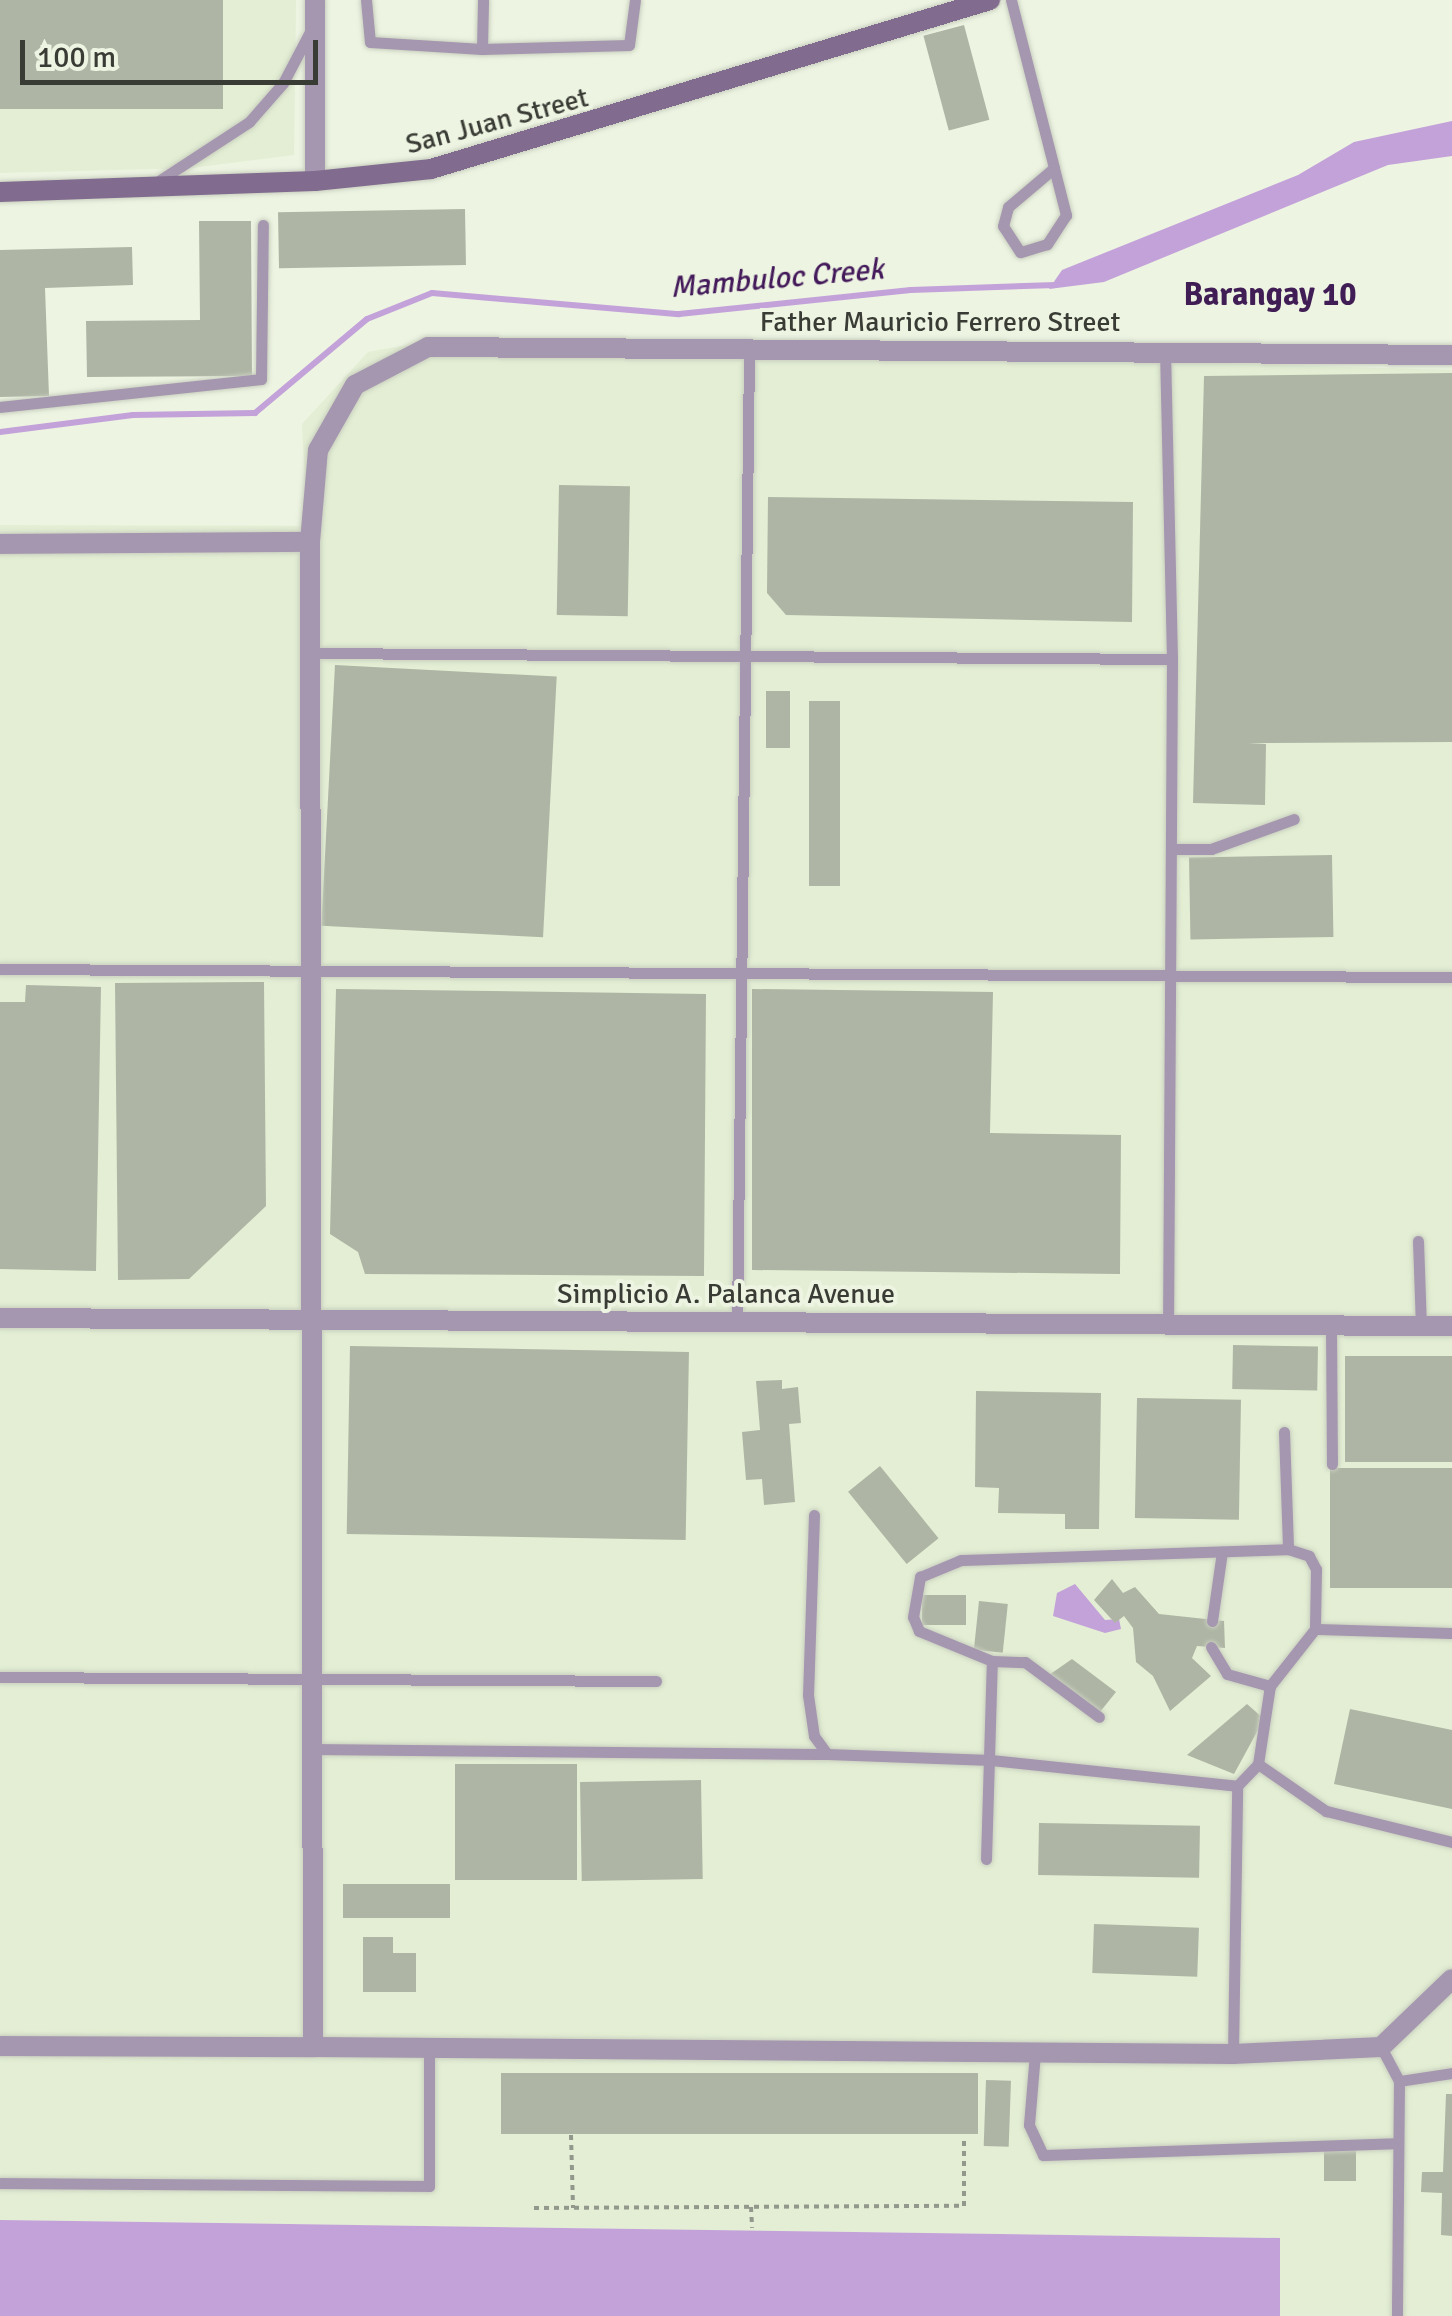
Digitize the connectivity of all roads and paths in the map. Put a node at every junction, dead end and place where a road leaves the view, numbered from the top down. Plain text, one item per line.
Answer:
1 (315, 0) edge
2 (366, 0) edge
3 (482, 0) edge
4 (636, 0) edge
5 (990, 0) edge
6 (1011, 0) edge
7 (315, 22) junction
8 (482, 49) junction
9 (1054, 168) junction
10 (315, 181) junction
11 (151, 185) junction
12 (0, 192) edge
13 (263, 225) dead end
14 (749, 349) junction
15 (1165, 350) junction
16 (1452, 355) edge
17 (0, 407) edge
18 (310, 542) junction
19 (0, 544) edge
20 (310, 653) junction
21 (745, 656) junction
22 (1172, 659) junction
23 (1294, 819) dead end
24 (1172, 850) junction
25 (0, 969) edge
26 (313, 970) junction
27 (742, 972) junction
28 (1172, 973) junction
29 (1452, 976) edge
30 (1418, 1241) dead end
31 (0, 1318) edge
32 (312, 1319) junction
33 (737, 1322) junction
34 (1168, 1324) junction
35 (1331, 1325) junction
36 (1421, 1326) junction
37 (1452, 1326) edge
38 (1284, 1432) dead end
39 (1332, 1464) dead end
40 (814, 1516) dead end
41 (1288, 1549) junction
42 (1222, 1552) junction
43 (1212, 1621) dead end
44 (1314, 1629) junction
45 (1452, 1633) edge
46 (1211, 1647) dead end
47 (992, 1661) junction
48 (0, 1677) edge
49 (312, 1677) junction
50 (656, 1681) dead end
51 (1270, 1686) junction
52 (1099, 1716) dead end
53 (312, 1750) junction
54 (827, 1754) junction
55 (990, 1760) junction
56 (1258, 1764) junction
57 (1237, 1786) junction
58 (1452, 1842) edge
59 (986, 1859) dead end
60 (1452, 1979) edge
61 (0, 2046) edge
62 (313, 2047) junction
63 (1381, 2047) junction
64 (430, 2048) junction
65 (1035, 2052) junction
66 (1233, 2054) junction
67 (1452, 2073) edge
68 (1400, 2081) junction
69 (571, 2134) dead end
70 (964, 2136) dead end
71 (1396, 2144) junction
72 (0, 2184) edge
73 (752, 2207) junction
74 (534, 2208) dead end
75 (573, 2208) junction
76 (752, 2228) dead end
77 (1397, 2316) edge

1 - 7 street
2 - 8 lane
3 - 8 lane
4 - 8 lane
5 - 10 main road, San Juan Street
6 - 9 lane
7 - 10 street
7 - 11 lane
9 - 9 lane
10 - 11 main road, San Juan Street
11 - 12 main road, San Juan Street
13 - 17 lane
14 - 15 street, Father Mauricio Ferrero Street
14 - 18 street, Father Mauricio Ferrero Street
14 - 21 lane
15 - 16 street, Father Mauricio Ferrero Street
15 - 22 lane
18 - 19 street
18 - 20 street
20 - 21 lane
20 - 26 street
21 - 22 lane
21 - 27 lane
22 - 24 lane
23 - 24 lane
24 - 28 lane
25 - 26 lane
26 - 27 lane
26 - 32 street
27 - 28 lane
27 - 33 lane
28 - 29 lane
28 - 34 lane
30 - 36 lane
31 - 32 street, Simplicio A. Palanca Avenue
32 - 33 street, Simplicio A. Palanca Avenue
32 - 49 street
33 - 34 street, Simplicio A. Palanca Avenue
34 - 35 street, Simplicio A. Palanca Avenue
35 - 36 street, Simplicio A. Palanca Avenue
35 - 39 lane
36 - 37 street, Simplicio A. Palanca Avenue
38 - 41 lane
40 - 54 lane
41 - 42 lane
41 - 44 lane
42 - 43 lane
42 - 47 lane
44 - 45 lane
44 - 51 lane
46 - 51 lane
47 - 52 lane
47 - 55 lane
48 - 49 lane
49 - 50 lane
49 - 53 street
51 - 56 lane
53 - 54 lane
53 - 62 street
54 - 55 lane
55 - 57 lane
55 - 59 lane
56 - 57 lane
56 - 58 lane
57 - 66 lane
60 - 63 street
61 - 62 street
62 - 64 street
63 - 66 street
63 - 68 lane
64 - 65 street
64 - 72 lane
65 - 66 street
65 - 71 lane
67 - 68 lane
68 - 71 lane
69 - 75 path
70 - 73 path
71 - 77 lane
73 - 75 path
73 - 76 path
74 - 75 path

